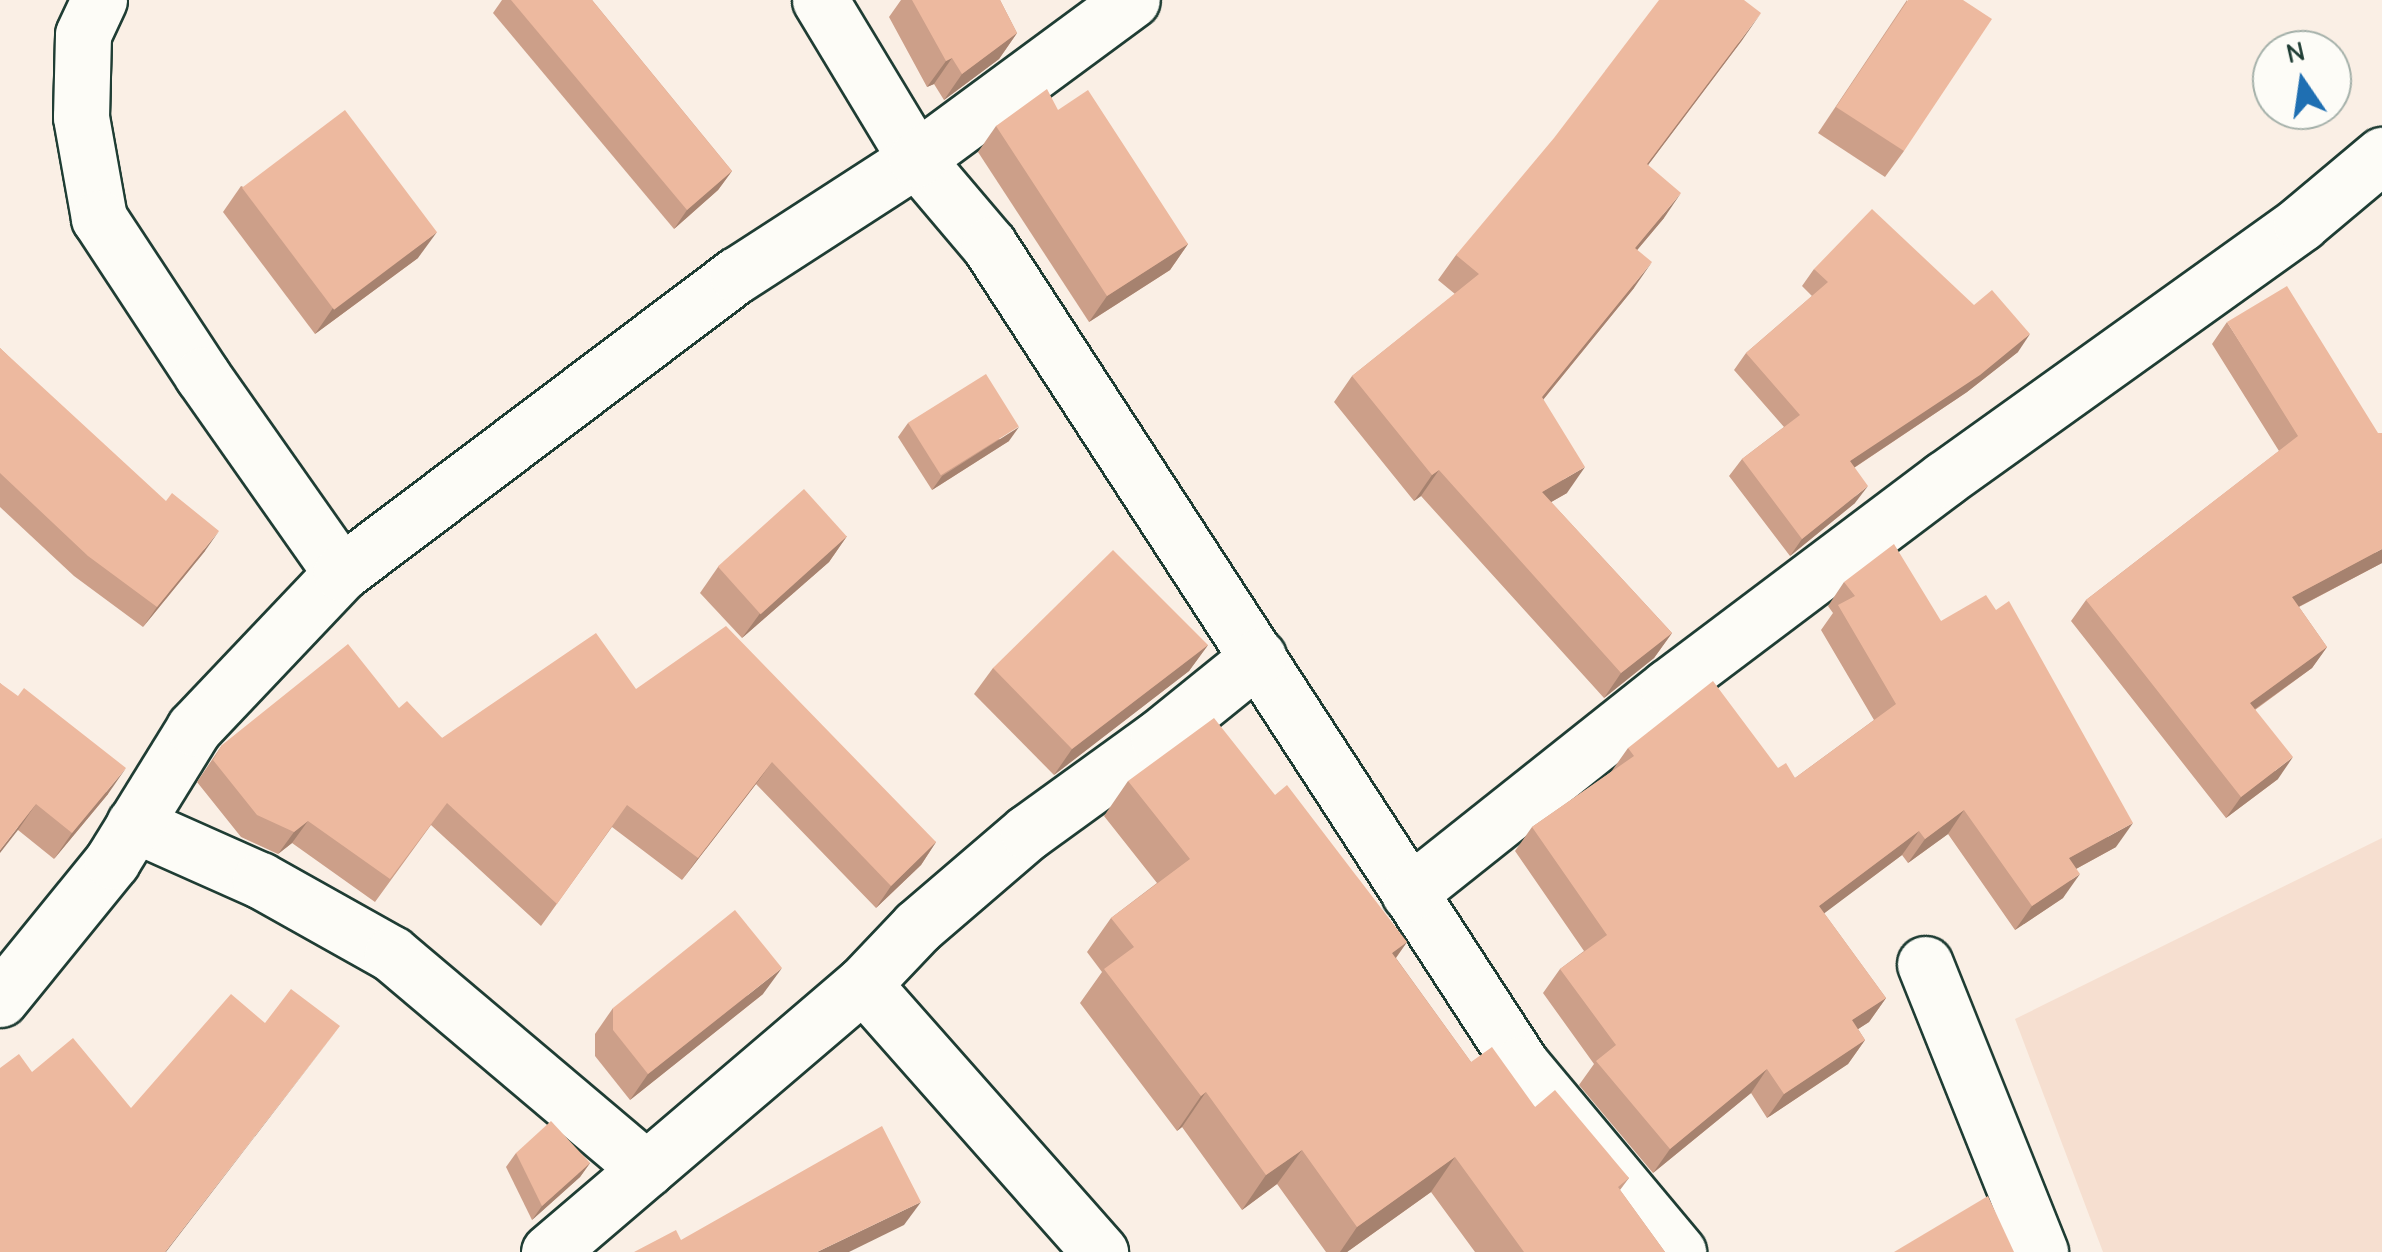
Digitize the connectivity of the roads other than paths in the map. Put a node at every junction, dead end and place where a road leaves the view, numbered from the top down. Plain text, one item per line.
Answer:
1 (99, 0) edge
2 (820, 0) edge
3 (1132, 0) edge
4 (2382, 155) edge
5 (916, 159) junction
6 (340, 573) junction
7 (1258, 657) junction
8 (134, 824) junction
9 (1410, 893) junction
10 (1925, 964) dead end
11 (7, 977) edge
12 (863, 984) junction
13 (646, 1169) junction
14 (549, 1252) edge
15 (1100, 1252) edge
16 (1678, 1252) edge
17 (2040, 1252) edge

1 - 6 street
2 - 5 street
3 - 5 street
4 - 9 street
5 - 6 street
5 - 7 street
6 - 8 street
7 - 9 street
7 - 12 street
8 - 11 street
8 - 13 street
9 - 16 street
10 - 17 street
12 - 13 street
12 - 15 street
13 - 14 street

